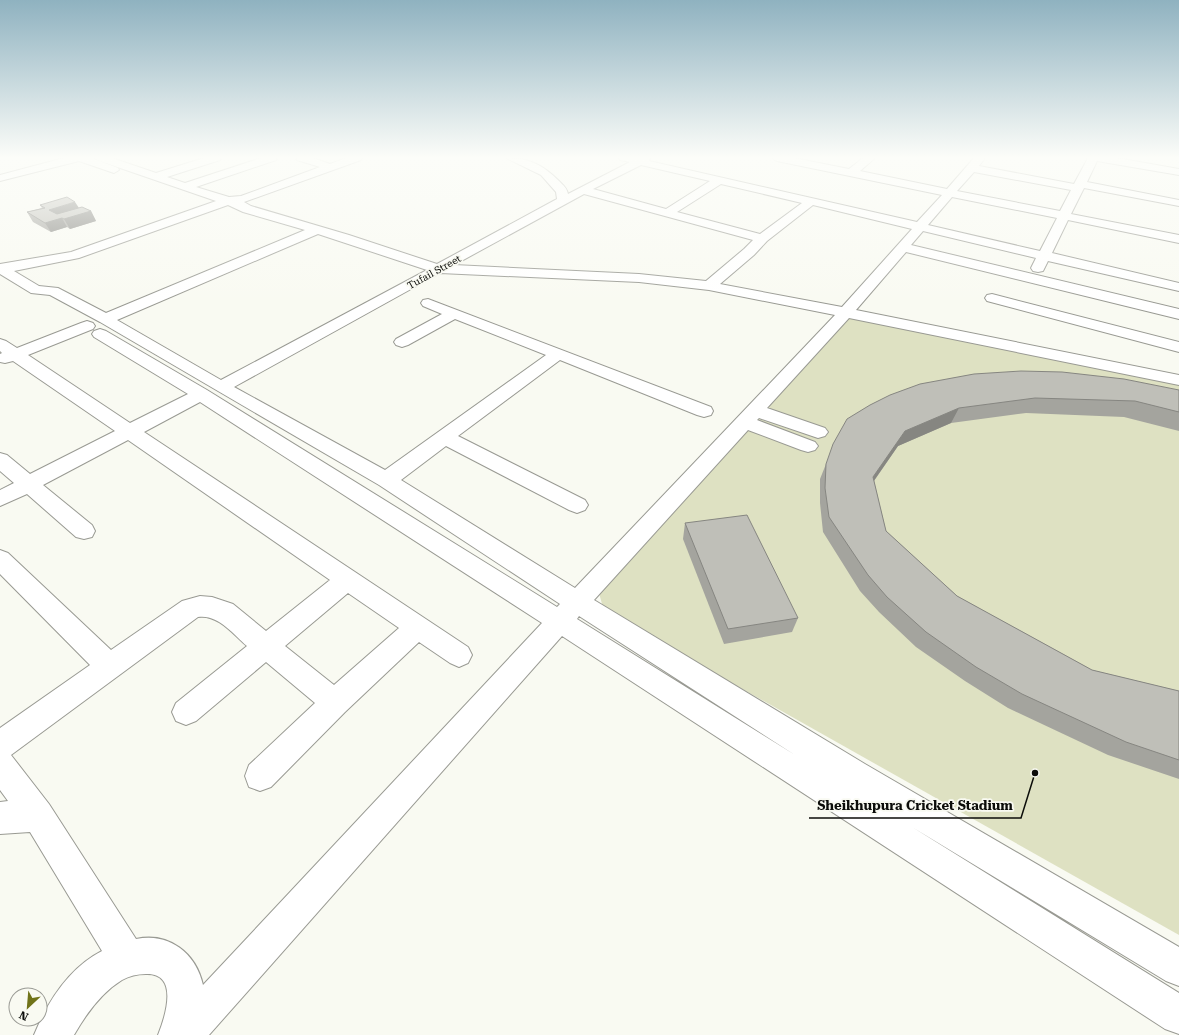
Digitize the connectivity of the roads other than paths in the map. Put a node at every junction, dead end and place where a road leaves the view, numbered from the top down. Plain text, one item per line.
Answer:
1 (230, 206) edge
2 (230, 206) edge
3 (238, 206) edge
4 (553, 206) edge
5 (643, 206) edge
6 (678, 206) edge
7 (804, 206) edge
8 (829, 206) edge
9 (939, 206) edge
10 (1020, 206) edge
11 (1069, 206) edge
12 (667, 213) junction
13 (1065, 215) junction
14 (920, 227) junction
15 (317, 230) junction
16 (762, 238) junction
17 (1179, 239) edge
18 (903, 247) junction
19 (1044, 255) junction
20 (440, 269) junction
21 (55, 271) dead end
22 (0, 273) edge
23 (1032, 279) junction
24 (709, 286) junction
25 (1179, 287) edge
26 (992, 298) dead end
27 (428, 303) dead end
28 (846, 312) junction
29 (454, 313) junction
30 (1179, 314) edge
31 (96, 322) junction
32 (402, 342) dead end
33 (1179, 347) edge
34 (5, 352) edge
35 (558, 354) junction
36 (1179, 380) edge
37 (211, 390) junction
38 (704, 411) dead end
39 (749, 416) junction
40 (127, 432) junction
41 (444, 437) junction
42 (813, 439) dead end
43 (0, 460) edge
44 (386, 480) junction
45 (28, 484) junction
46 (0, 499) edge
47 (577, 505) dead end
48 (84, 531) dead end
49 (0, 559) edge
50 (347, 580) junction
51 (569, 612) junction
52 (417, 627) junction
53 (266, 646) junction
54 (459, 656) dead end
55 (109, 666) junction
56 (335, 703) junction
57 (186, 712) dead end
58 (0, 746) edge
59 (0, 765) edge
60 (260, 776) dead end
61 (38, 815) junction
62 (0, 818) edge
63 (128, 959) junction
64 (1179, 968) edge
65 (1179, 1015) edge
66 (54, 1035) edge
67 (178, 1035) edge
68 (183, 1035) edge

1 - 21 street
2 - 22 street
3 - 15 street
4 - 20 street, Tufail Street
5 - 12 street
6 - 12 street
7 - 16 street
8 - 14 street
9 - 14 street
10 - 13 street
11 - 13 street
12 - 16 street
13 - 17 street
13 - 19 street
14 - 18 street
14 - 19 street
15 - 20 street
15 - 31 street
16 - 24 street
18 - 23 street
18 - 28 street
19 - 23 street
19 - 25 street
20 - 24 street
20 - 37 street, Tufail Street
22 - 31 street
23 - 30 street
24 - 28 street
26 - 33 street
27 - 29 street
28 - 36 street
28 - 39 street
29 - 32 street
29 - 35 street
31 - 34 street
31 - 37 street
34 - 40 street
35 - 38 street
35 - 41 street
37 - 40 street, Tufail Street
37 - 44 street
37 - 51 street
39 - 42 street
39 - 51 street
40 - 45 street, Tufail Street
40 - 50 street
41 - 44 street
41 - 47 street
43 - 45 street
44 - 51 street
45 - 46 street, Tufail Street
45 - 48 street
49 - 55 street
50 - 52 street
50 - 53 street
51 - 64 street
51 - 65 street
51 - 68 street
52 - 54 street
52 - 56 street
53 - 55 street
53 - 56 street
53 - 57 street
55 - 58 street
56 - 60 street
59 - 61 street
61 - 62 street
61 - 63 street
63 - 66 street
63 - 67 street

